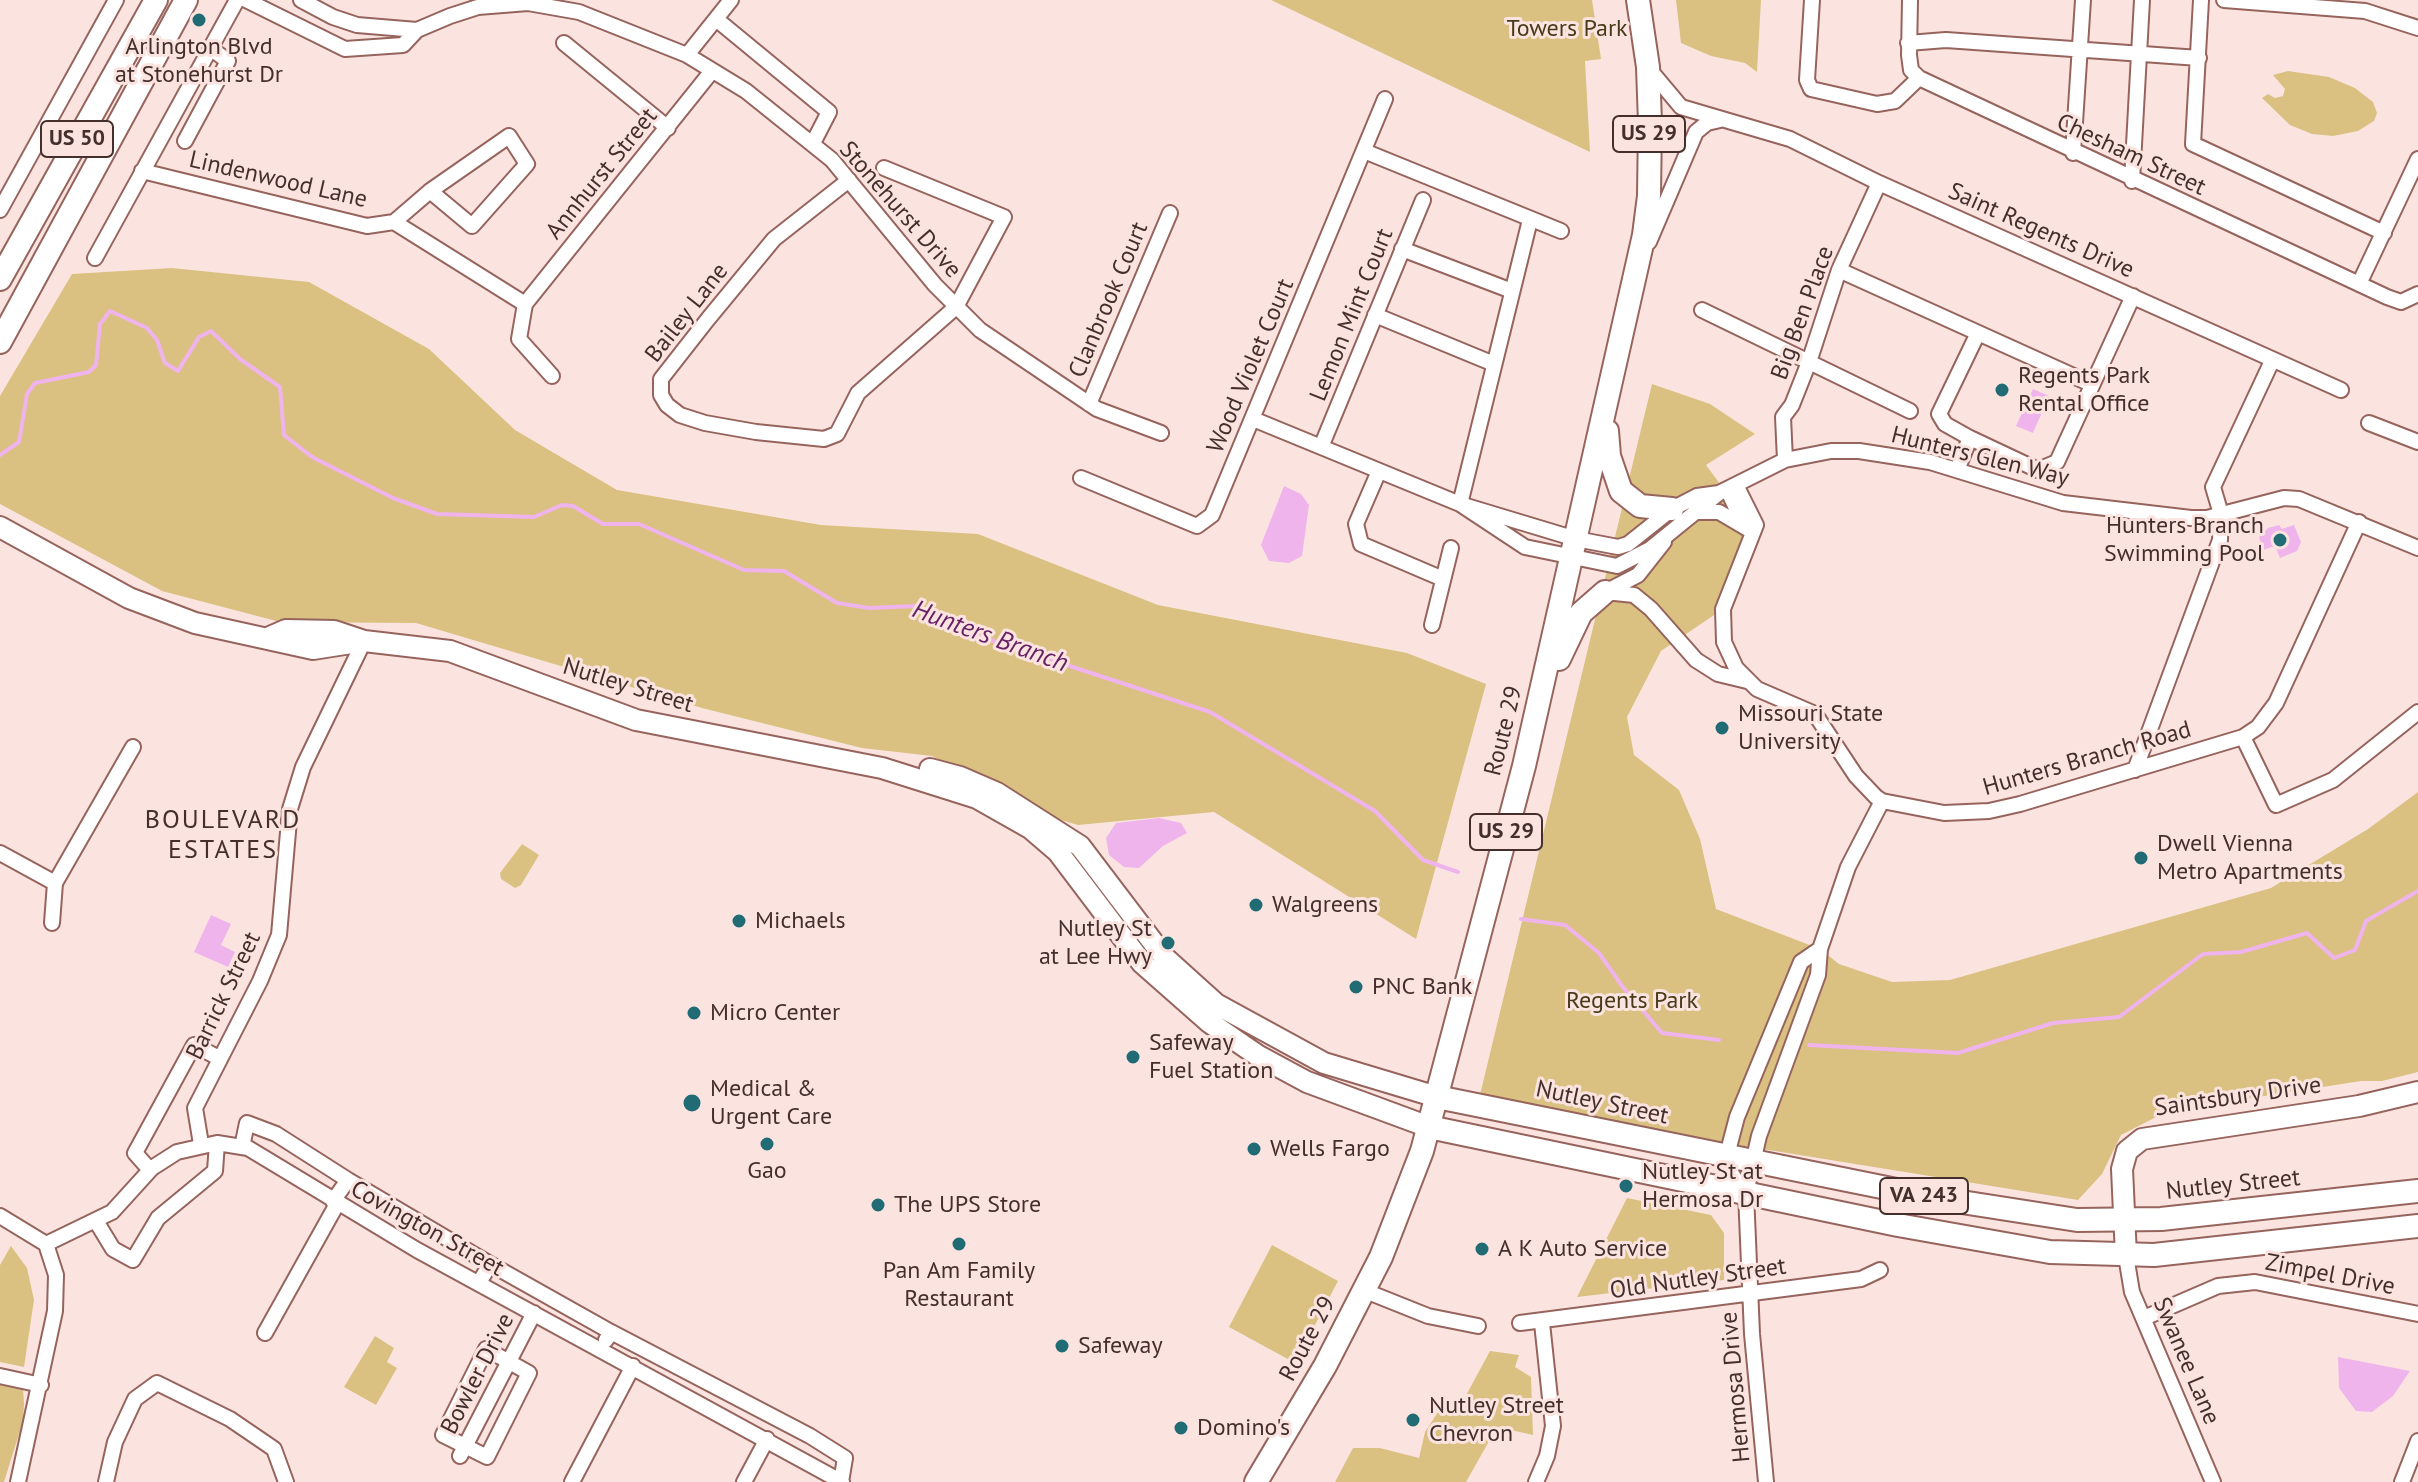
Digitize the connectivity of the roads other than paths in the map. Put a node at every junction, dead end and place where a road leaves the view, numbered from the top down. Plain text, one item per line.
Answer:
1 (116, 0) edge
2 (156, 0) edge
3 (186, 0) edge
4 (237, 0) edge
5 (246, 0) edge
6 (301, 0) edge
7 (731, 0) edge
8 (1638, 0) edge
9 (1812, 0) edge
10 (1910, 0) edge
11 (2083, 0) edge
12 (2142, 0) edge
13 (2201, 0) edge
14 (2224, 0) edge
15 (477, 3) edge
16 (716, 19) junction
17 (2418, 28) edge
18 (417, 30) junction
19 (564, 43) dead end
20 (1908, 43) junction
21 (210, 48) junction
22 (2080, 52) junction
23 (2139, 54) junction
24 (687, 55) junction
25 (2199, 58) junction
26 (1648, 67) junction
27 (712, 71) junction
28 (1919, 78) junction
29 (1385, 99) dead end
30 (1721, 119) junction
31 (668, 128) junction
32 (185, 141) dead end
33 (813, 143) junction
34 (1364, 151) junction
35 (2073, 153) junction
36 (2418, 159) edge
37 (884, 168) dead end
38 (142, 171) junction
39 (849, 180) junction
40 (2132, 181) junction
41 (1879, 183) junction
42 (430, 191) junction
43 (1423, 200) dead end
44 (0, 210) edge
45 (1170, 213) dead end
46 (1530, 220) junction
47 (394, 222) junction
48 (1561, 231) dead end
49 (2384, 233) junction
50 (1402, 249) junction
51 (95, 258) dead end
52 (1638, 268) junction
53 (1839, 270) junction
54 (0, 279) edge
55 (2359, 284) junction
56 (1512, 291) junction
57 (2418, 294) edge
58 (2133, 296) junction
59 (525, 304) junction
60 (956, 307) junction
61 (1702, 310) dead end
62 (1375, 315) junction
63 (1978, 333) junction
64 (0, 342) edge
65 (2272, 361) junction
66 (1809, 362) junction
67 (1494, 364) junction
68 (552, 376) dead end
69 (2091, 384) junction
70 (2341, 390) dead end
71 (1089, 404) junction
72 (1910, 411) dead end
73 (1605, 413) junction
74 (1253, 419) junction
75 (2369, 423) dead end
76 (1161, 433) dead end
77 (1970, 438) junction
78 (2418, 442) edge
79 (1321, 447) junction
80 (1785, 460) junction
81 (1957, 470) junction
82 (1379, 471) junction
83 (1081, 478) dead end
84 (1728, 489) junction
85 (1460, 504) junction
86 (1672, 509) junction
87 (1695, 512) junction
88 (2221, 514) junction
89 (2359, 522) junction
90 (0, 527) edge
91 (1748, 529) junction
92 (1669, 533) junction
93 (1451, 548) dead end
94 (2418, 548) edge
95 (1574, 549) junction
96 (1443, 579) junction
97 (1605, 592) junction
98 (1432, 625) dead end
99 (364, 641) junction
100 (1747, 681) junction
101 (2418, 712) edge
102 (1535, 715) junction
103 (2243, 737) junction
104 (133, 747) dead end
105 (882, 768) junction
106 (2135, 770) junction
107 (1882, 801) junction
108 (0, 853) edge
109 (55, 883) junction
110 (52, 923) dead end
111 (1820, 949) junction
112 (219, 1058) junction
113 (2418, 1092) edge
114 (1437, 1097) junction
115 (1429, 1127) junction
116 (217, 1143) junction
117 (201, 1144) junction
118 (242, 1147) junction
119 (1727, 1155) junction
120 (1754, 1160) junction
121 (150, 1170) junction
122 (348, 1180) junction
123 (2418, 1191) edge
124 (1746, 1193) junction
125 (335, 1202) junction
126 (0, 1216) edge
127 (2124, 1220) junction
128 (96, 1221) junction
129 (2418, 1226) edge
130 (2418, 1237) edge
131 (2292, 1240) junction
132 (46, 1244) junction
133 (2126, 1256) junction
134 (490, 1264) junction
135 (1880, 1270) dead end
136 (479, 1283) junction
137 (1363, 1290) junction
138 (1750, 1295) junction
139 (534, 1313) junction
140 (2418, 1314) edge
141 (2144, 1318) junction
142 (1520, 1323) dead end
143 (1542, 1323) junction
144 (1478, 1326) dead end
145 (611, 1332) junction
146 (265, 1333) dead end
147 (601, 1349) junction
148 (509, 1362) junction
149 (633, 1366) junction
150 (0, 1376) edge
151 (41, 1385) junction
152 (767, 1439) junction
153 (2418, 1441) edge
154 (463, 1451) junction
155 (18, 1482) edge
156 (106, 1482) edge
157 (286, 1482) edge
158 (572, 1482) edge
159 (744, 1482) edge
160 (842, 1482) edge
161 (1256, 1482) edge
162 (1536, 1482) edge
163 (1766, 1482) edge
164 (2213, 1482) edge
165 (2402, 1482) edge

1 - 44 street
2 - 54 main road, US 50
3 - 64 main road, US 50
4 - 21 street
5 - 18 street, Stonehurst Drive
6 - 18 street, Stonehurst Drive
7 - 16 street
8 - 26 main road, Route 29 / US 29
9 - 28 street
10 - 20 street
11 - 22 street
12 - 23 street
13 - 25 street
14 - 17 street
15 - 18 street, Stonehurst Drive
15 - 24 street, Stonehurst Drive
16 - 24 street
16 - 33 street
19 - 31 street
20 - 22 street
20 - 28 street
21 - 32 street
21 - 38 street
22 - 23 street
22 - 35 street
23 - 25 street
23 - 40 street
24 - 27 street, Stonehurst Drive
25 - 49 street
26 - 30 street, Saint Regents Drive
26 - 52 main road, Route 29 / US 29
27 - 31 street, Annhurst Street
27 - 33 street, Stonehurst Drive
28 - 35 street, Chesham Street
29 - 34 street, Wood Violet Court
30 - 41 street, Saint Regents Drive
30 - 52 street
31 - 59 street, Annhurst Street
33 - 39 street, Stonehurst Drive
34 - 46 street
34 - 74 street, Wood Violet Court
35 - 40 street, Chesham Street
36 - 49 street
37 - 60 street
38 - 47 street, Lindenwood Lane
38 - 51 street
39 - 60 street, Stonehurst Drive
39 - 60 street, Bailey Lane
40 - 55 street, Chesham Street
41 - 53 street, Big Ben Place
41 - 58 street, Saint Regents Drive
42 - 42 street
42 - 47 street
43 - 50 street, Lemon Mint Court
45 - 71 street, Clanbrook Court
46 - 48 street
46 - 56 street
47 - 59 street, Lindenwood Lane
49 - 55 street
50 - 56 street
50 - 62 street, Lemon Mint Court
52 - 73 main road, Route 29 / US 29
53 - 63 street
53 - 66 street, Big Ben Place
55 - 57 street, Chesham Street
56 - 67 street
58 - 65 street, Saint Regents Drive
58 - 69 street
59 - 68 street
60 - 71 street, Stonehurst Drive
61 - 66 street
62 - 67 street
62 - 79 street, Lemon Mint Court
63 - 69 street
63 - 77 street
65 - 70 street, Saint Regents Drive
65 - 88 street
66 - 72 street
66 - 80 street, Big Ben Place
67 - 85 street
69 - 77 street
71 - 76 street, Stonehurst Drive
73 - 86 main road
73 - 95 main road, Route 29 / US 29
74 - 79 street
74 - 83 street, Wood Violet Court
75 - 78 street
77 - 81 street
79 - 82 street
80 - 81 street, Hunters Glen Way
80 - 84 street, Hunters Glen Way
81 - 88 street, Hunters Glen Way
82 - 85 street
82 - 96 street
84 - 86 street, Hunters Glen Way
84 - 87 street, Hunters Glen Way
84 - 91 street
85 - 95 street
85 - 95 street
86 - 95 street, Hunters Glen Way
87 - 91 street
87 - 92 street, Hunters Glen Way
88 - 89 street, Hunters Glen Way
88 - 106 street
89 - 94 street, Hunters Glen Way
89 - 103 street, Hunters Branch Road
90 - 99 main road, Nutley Street
91 - 100 street
92 - 95 street, Hunters Glen Way
92 - 97 street, Hunters Glen Way
93 - 96 street
95 - 102 main road, Route 29 / US 29
96 - 98 street
97 - 100 street
97 - 102 main road
99 - 105 main road, Nutley Street
99 - 112 street, Barrick Street
100 - 107 street
101 - 103 street
102 - 114 main road, Route 29 / US 29
103 - 106 street, Hunters Branch Road
104 - 109 street
105 - 114 main road, Nutley Street
105 - 115 main road, Nutley Street
106 - 107 street, Hunters Branch Road
107 - 111 street, Hermosa Drive
108 - 109 street
109 - 110 street
111 - 119 street, Hermosa Drive
111 - 120 street, Hermosa Drive
112 - 117 street, Barrick Street
112 - 121 street
113 - 127 main road, Saintsbury Drive
114 - 115 main road, Route 29 / US 29
114 - 119 main road, Nutley Street / VA 243
115 - 124 main road, Nutley Street / VA 243
115 - 137 main road, Route 29 / US 29
116 - 117 street, Covington Street
116 - 118 street, Covington Street
116 - 128 street
117 - 121 street, Covington Street
118 - 122 street
118 - 125 street, Covington Street
119 - 120 main road, Nutley Street / VA 243
119 - 124 street, Hermosa Drive
120 - 124 street, Hermosa Drive
120 - 127 main road, Nutley Street / VA 243
121 - 128 street, Covington Street
122 - 125 street
122 - 134 street
123 - 127 main road, Nutley Street / VA 243
124 - 133 main road, Nutley Street / VA 243
124 - 138 street, Hermosa Drive
125 - 136 street, Covington Street
125 - 146 street
126 - 132 street
127 - 133 main road, Saintsbury Drive
128 - 132 street, Covington Street
129 - 131 main road, Nutley Street / VA 243
130 - 131 main road, Nutley Street / VA 243
131 - 133 main road, Nutley Street / VA 243
132 - 151 street
133 - 141 street, Swanee Lane
134 - 136 street
134 - 145 street
135 - 138 street, Old Nutley Street
136 - 139 street, Covington Street
137 - 144 street
137 - 161 main road, Route 29 / US 29
138 - 143 street, Old Nutley Street
138 - 163 street, Hermosa Drive
139 - 147 street, Covington Street
139 - 148 street, Bowler Drive
140 - 141 street, Zimpel Drive
141 - 164 street, Swanee Lane
142 - 143 street, Old Nutley Street
143 - 162 street
145 - 147 street
145 - 160 street
147 - 149 street, Covington Street
148 - 154 street, Bowler Drive
148 - 154 street
148 - 154 street
149 - 152 street, Covington Street
149 - 158 street
150 - 151 street
151 - 155 street
152 - 159 street
152 - 160 street, Covington Street
153 - 165 street
156 - 157 street

